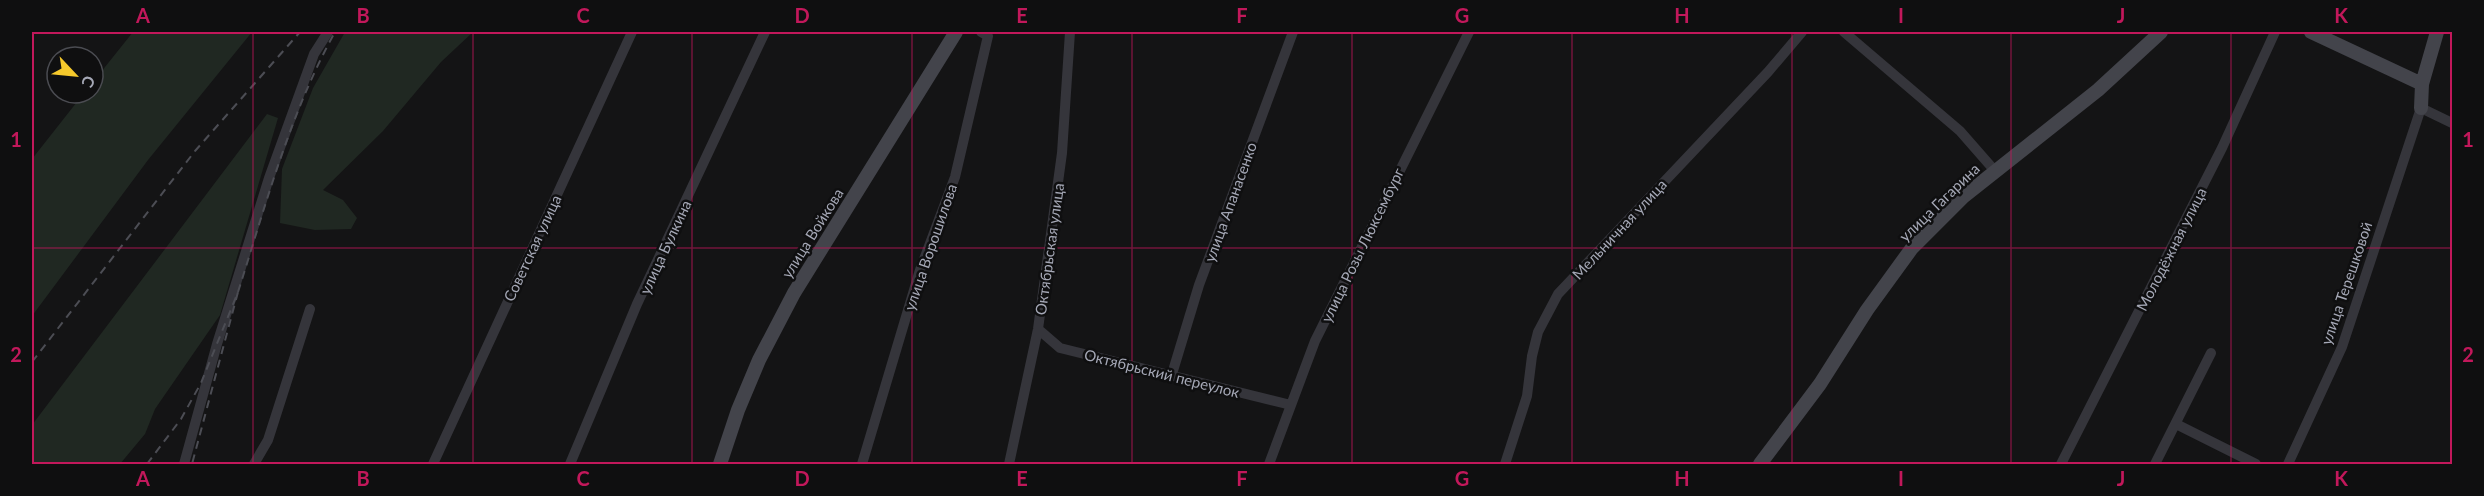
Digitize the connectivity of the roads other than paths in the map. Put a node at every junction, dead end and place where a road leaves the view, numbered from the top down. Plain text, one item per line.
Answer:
1 (328, 32) edge
2 (632, 32) edge
3 (765, 32) edge
4 (956, 32) edge
5 (981, 32) edge
6 (1070, 32) edge
7 (1293, 32) edge
8 (1469, 32) edge
9 (1844, 32) edge
10 (2161, 32) edge
11 (2275, 32) edge
12 (2311, 32) edge
13 (2437, 32) edge
14 (1797, 33) edge
15 (2422, 84) junction
16 (2421, 108) junction
17 (2452, 123) edge
18 (1995, 171) junction
19 (310, 309) dead end
20 (1038, 329) junction
21 (2211, 353) dead end
22 (1172, 374) junction
23 (1291, 405) junction
24 (2176, 424) junction
25 (184, 465) edge
26 (254, 465) edge
27 (433, 465) edge
28 (570, 465) edge
29 (720, 465) edge
30 (862, 465) edge
31 (1009, 465) edge
32 (1269, 465) edge
33 (1505, 465) edge
34 (1760, 465) edge
35 (2061, 465) edge
36 (2155, 465) edge
37 (2256, 465) edge
38 (2288, 465) edge

1 - 25 street
2 - 27 street, Советская улица
3 - 28 street, улица Булкина
4 - 29 main road, улица Войкова
5 - 30 street, улица Ворошилова
6 - 20 street, Октябрьская улица
7 - 22 street, улица Апанасенко
8 - 23 street, улица Розы Люксембург
9 - 18 street
10 - 18 main road, улица Гагарина
11 - 35 street, Молодёжная улица
12 - 15 main road
13 - 15 main road
14 - 33 street, Мельничная улица
15 - 16 main road
16 - 17 street
16 - 38 street, улица Терешковой
18 - 34 main road, улица Гагарина
19 - 26 street
20 - 22 street, Октябрьский переулок
20 - 31 street, Октябрьская улица
21 - 24 street
22 - 23 street, Октябрьский переулок
23 - 32 street, улица Розы Люксембург
24 - 36 street
24 - 37 street

